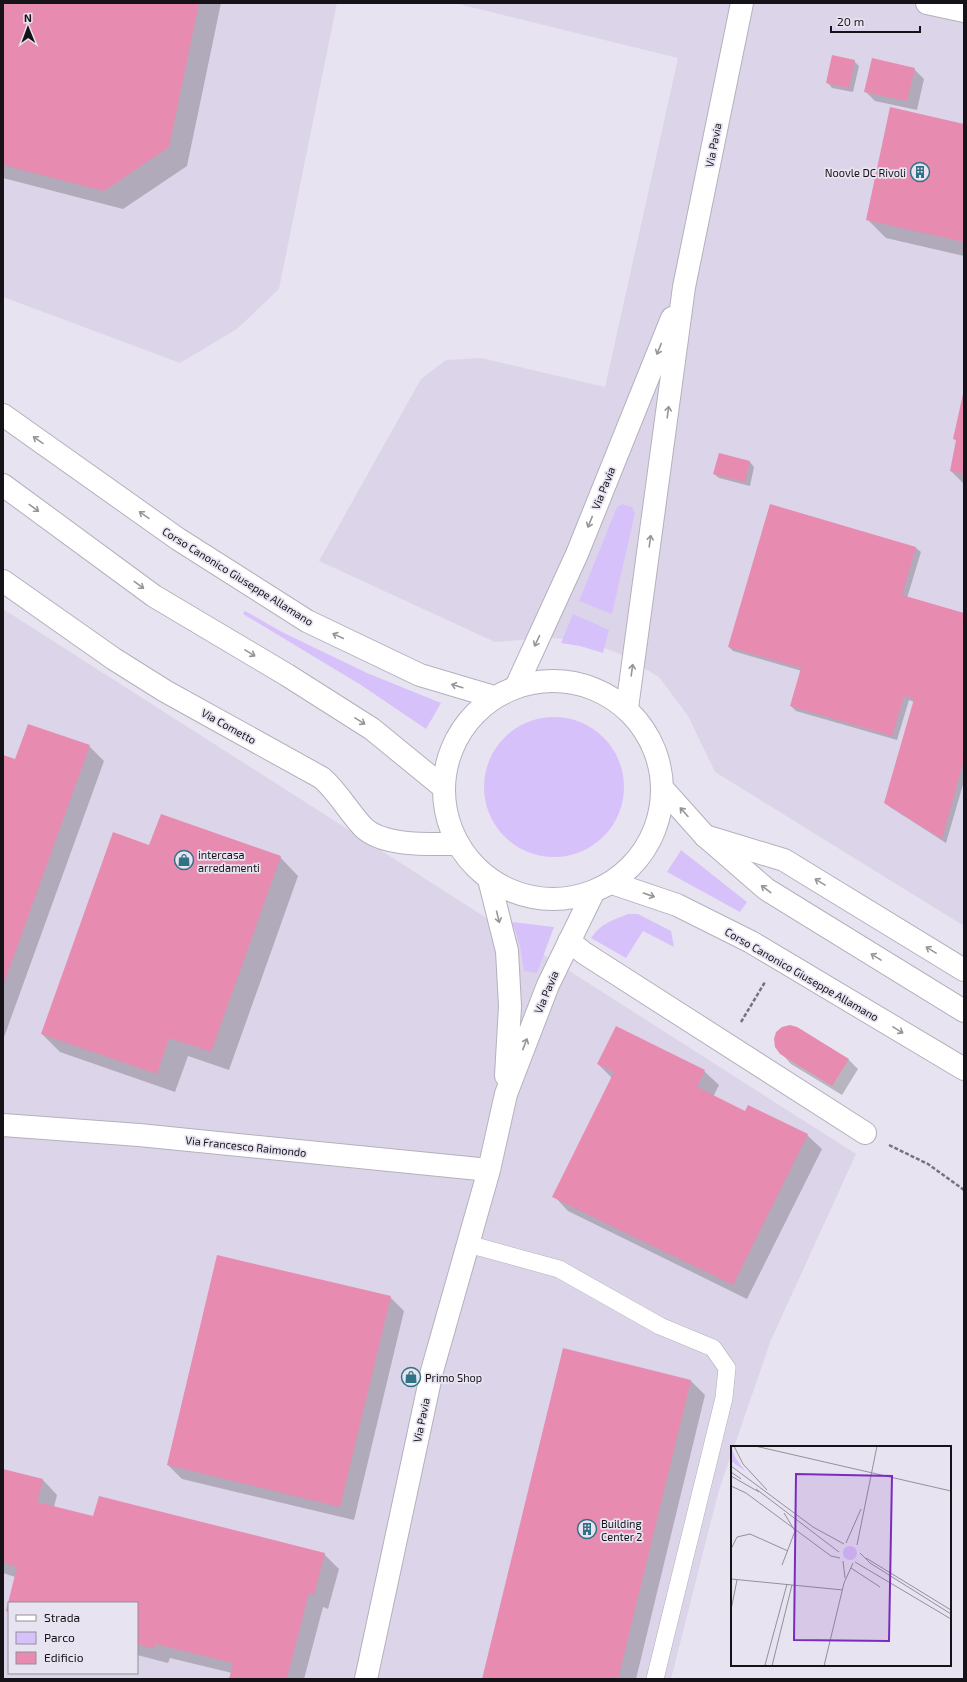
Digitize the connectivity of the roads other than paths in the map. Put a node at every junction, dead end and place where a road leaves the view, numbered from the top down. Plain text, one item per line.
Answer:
1 (742, 3) edge
2 (927, 3) edge
3 (964, 11) edge
4 (684, 287) junction
5 (3, 415) edge
6 (3, 485) edge
7 (3, 581) edge
8 (516, 687) junction
9 (494, 697) junction
10 (627, 708) junction
11 (443, 788) junction
12 (663, 789) junction
13 (705, 836) junction
14 (458, 844) junction
15 (489, 880) junction
16 (603, 888) junction
17 (569, 941) junction
18 (964, 970) edge
19 (964, 1011) edge
20 (964, 1069) edge
21 (506, 1094) junction
22 (3, 1125) edge
23 (866, 1133) road end
24 (489, 1170) junction
25 (468, 1244) junction
26 (366, 1679) edge
27 (655, 1679) edge

1 - 4 street, Via Pavia
2 - 3 street
4 -> 8 street, Via Pavia
10 -> 4 street, Via Pavia
9 -> 5 street, Corso Canonico Giuseppe Allamano
6 -> 11 street
7 - 14 street, Via Cometto
8 - 9 street
8 - 10 street
9 - 11 street
10 - 12 street
11 - 14 street
13 -> 12 street
12 - 16 street
18 -> 13 street
19 -> 13 street
14 - 15 street
15 - 16 street
15 -> 21 street, Via Pavia
16 - 17 street, Via Pavia
16 -> 20 street, Corso Canonico Giuseppe Allamano
21 -> 17 street, Via Pavia
17 - 23 street
21 - 24 street, Via Pavia
22 - 24 street, Via Francesco Raimondo
24 - 25 street, Via Pavia
25 - 26 street, Via Pavia
25 - 27 lane

